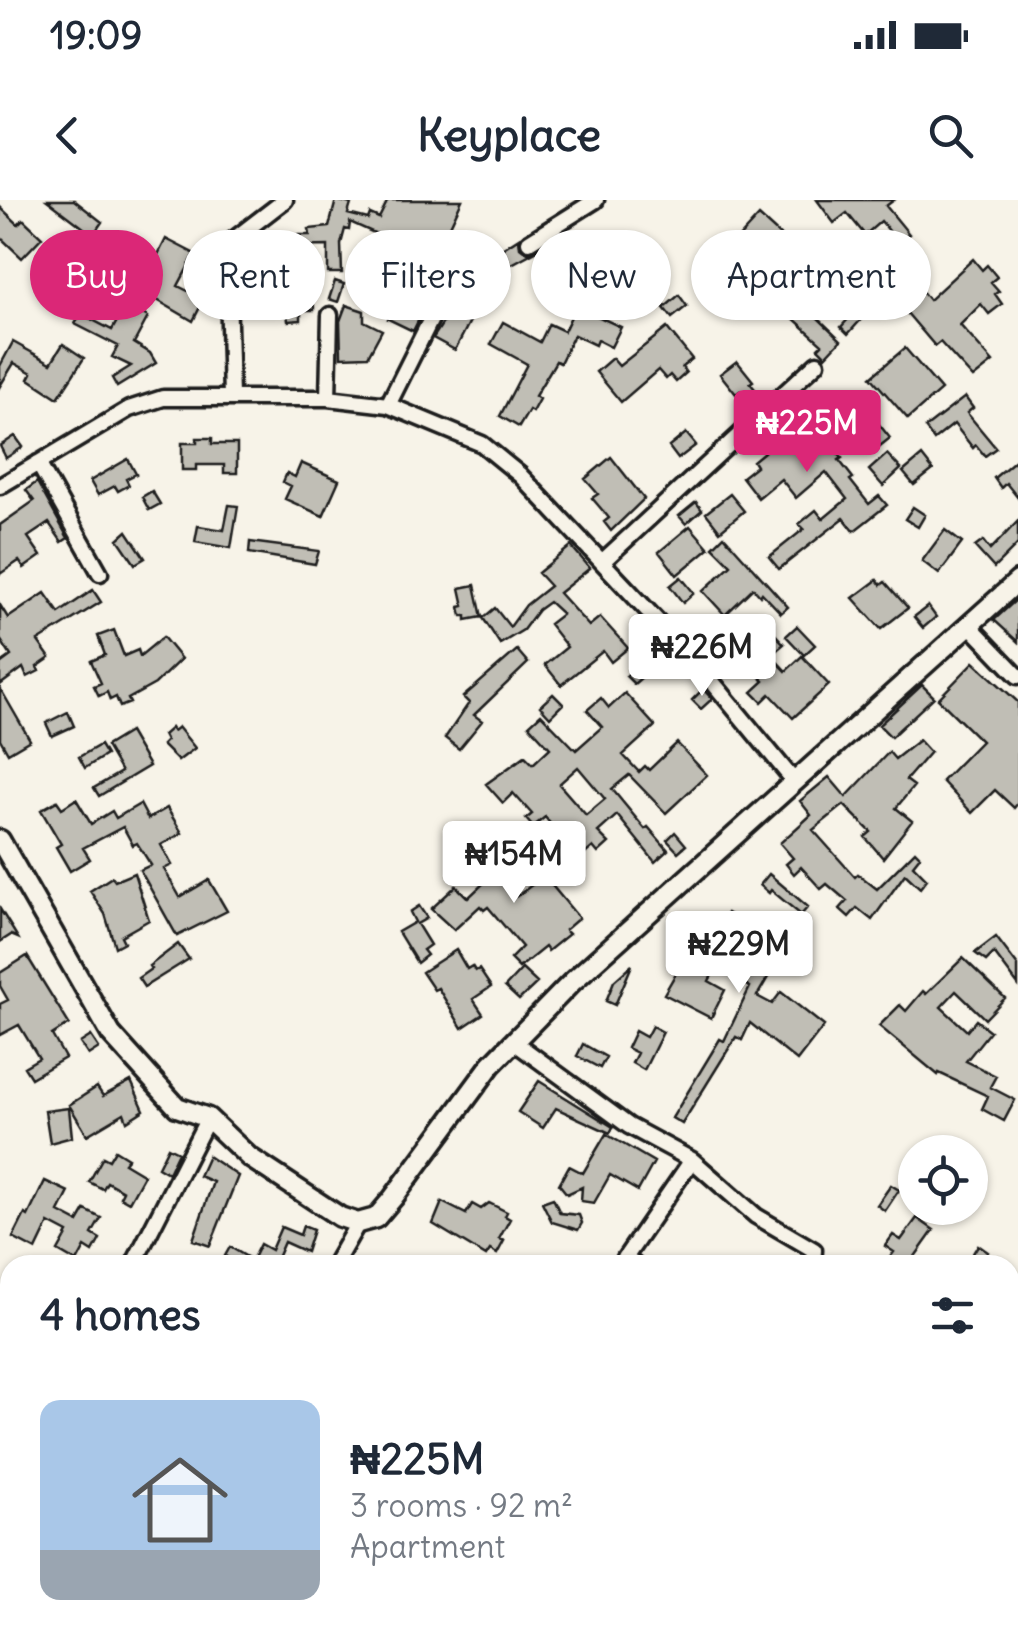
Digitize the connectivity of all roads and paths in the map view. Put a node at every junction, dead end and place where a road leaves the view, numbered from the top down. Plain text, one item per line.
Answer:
1 (285, 200) edge
2 (596, 200) edge
3 (530, 242) dead end
4 (330, 315) dead end
5 (430, 320) edge
6 (817, 363) dead end
7 (231, 397) junction
8 (328, 398) junction
9 (388, 405) junction
10 (38, 463) junction
11 (0, 486) edge
12 (602, 562) junction
13 (100, 572) dead end
14 (1018, 581) edge
15 (970, 626) junction
16 (1018, 676) edge
17 (794, 781) junction
18 (0, 840) edge
19 (514, 1042) junction
20 (208, 1118) junction
21 (692, 1160) junction
22 (358, 1223) junction
23 (137, 1255) edge
24 (340, 1255) edge
25 (632, 1255) edge
26 (814, 1255) edge

1 - 7 street
2 - 3 street
4 - 8 street
5 - 9 street
6 - 12 street
7 - 8 street
7 - 10 street
8 - 9 street
9 - 12 street
10 - 11 street
10 - 13 street
12 - 17 street
14 - 15 street
15 - 16 street
15 - 17 street
17 - 19 street
18 - 20 street
19 - 21 street
19 - 22 street
20 - 22 street
20 - 23 street
21 - 25 street
21 - 26 street
22 - 24 street

